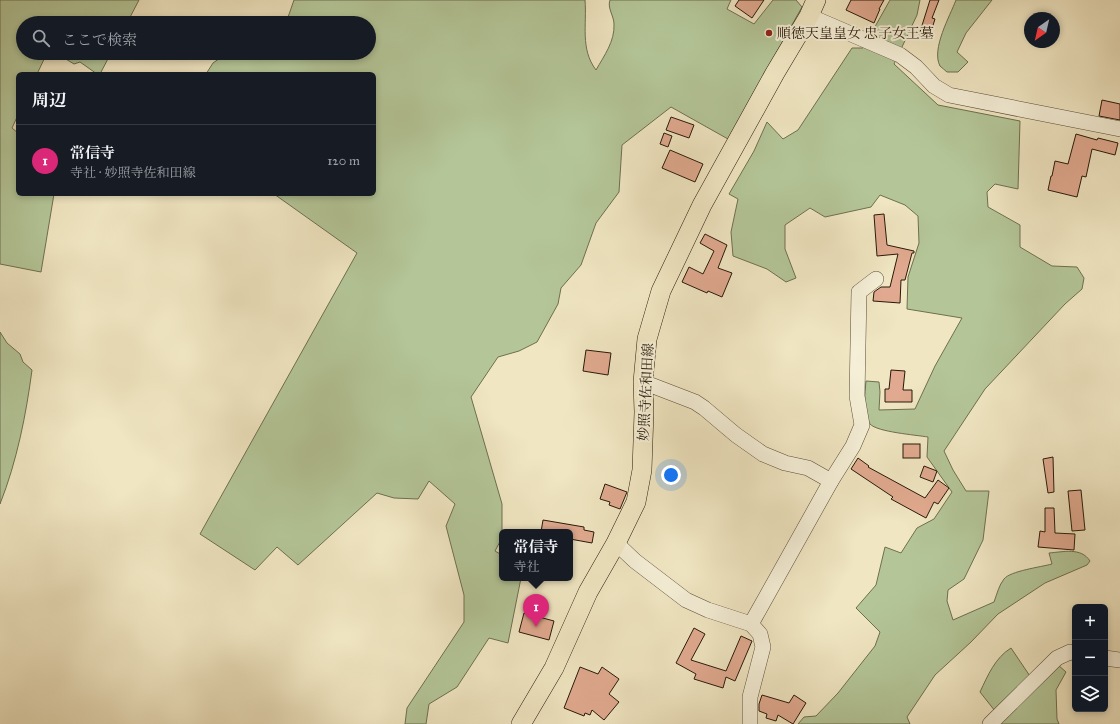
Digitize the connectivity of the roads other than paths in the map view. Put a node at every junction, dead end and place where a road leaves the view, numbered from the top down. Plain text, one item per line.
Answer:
1 (812, 8) edge
2 (1120, 128) edge
3 (876, 279) dead end
4 (643, 382) junction
5 (831, 481) junction
6 (616, 543) junction
7 (751, 624) junction
8 (1072, 652) edge
9 (1108, 658) edge
10 (1120, 660) edge
11 (521, 724) edge
12 (750, 724) edge
13 (990, 724) edge

1 - 2 street
1 - 4 main road, 妙照寺佐和田線
3 - 5 street
4 - 5 street
4 - 6 main road, 妙照寺佐和田線
5 - 7 street
6 - 7 street
6 - 11 main road, 妙照寺佐和田線
7 - 12 street
8 - 13 street
9 - 10 street

